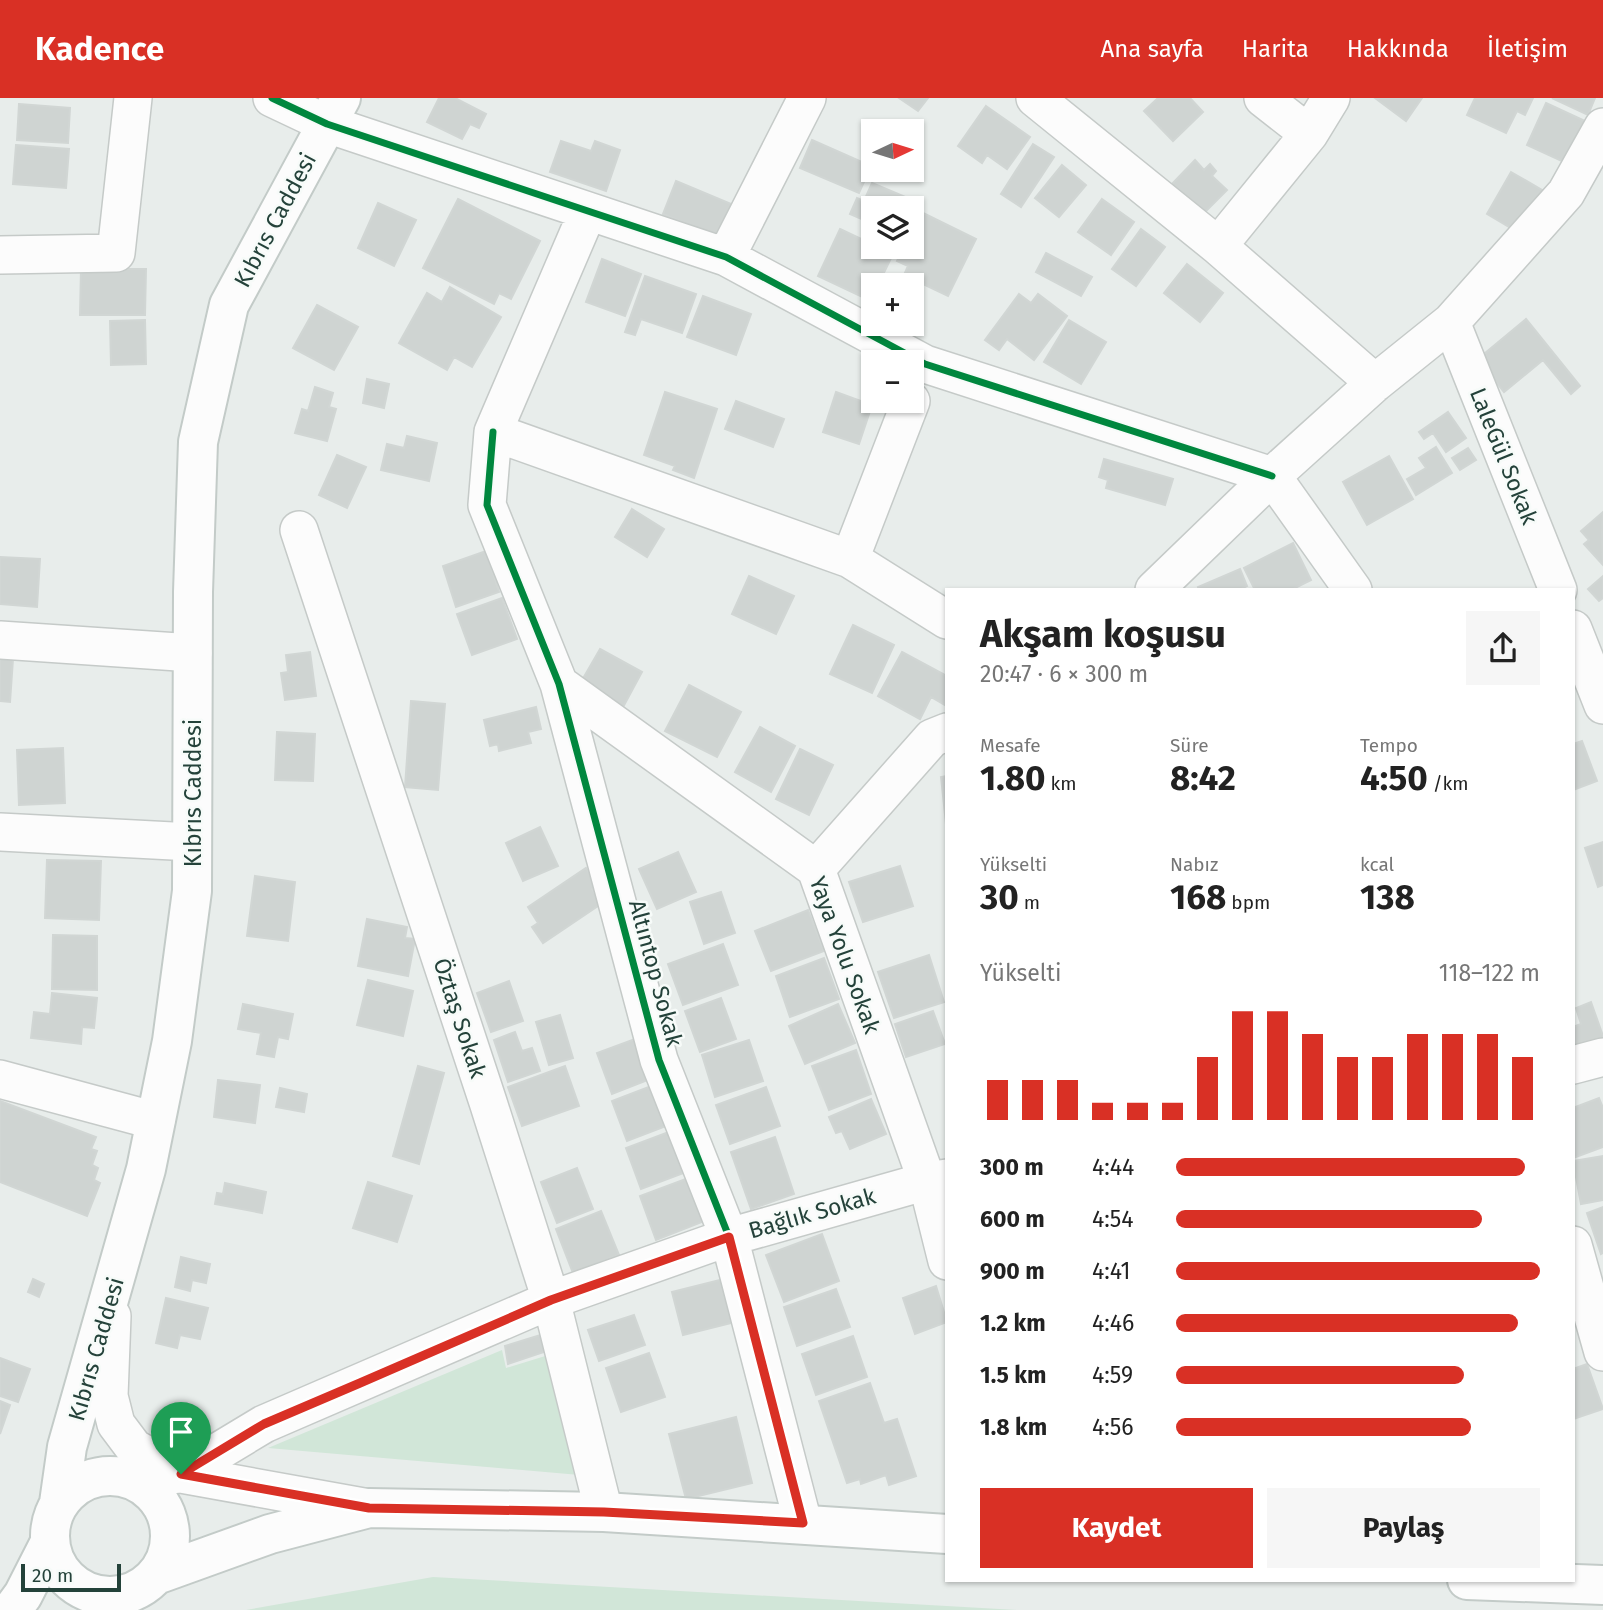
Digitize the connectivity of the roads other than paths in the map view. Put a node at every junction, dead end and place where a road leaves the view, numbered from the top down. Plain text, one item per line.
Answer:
1 (133, 98) edge
2 (272, 98) edge
3 (807, 98) edge
4 (1035, 98) edge
5 (1263, 98) edge
6 (1331, 98) edge
7 (334, 111) edge
8 (1603, 127) edge
9 (1309, 134) junction
10 (588, 211) junction
11 (1218, 246) junction
12 (0, 255) edge
13 (726, 257) junction
14 (1451, 322) junction
15 (925, 364) joint
16 (1375, 383) junction
17 (906, 413) edge
18 (493, 432) junction
19 (1272, 476) junction
20 (299, 530) dead end
21 (850, 559) junction
22 (1156, 588) edge
23 (1352, 588) edge
24 (1557, 588) edge
25 (945, 619) edge
26 (1575, 634) edge
27 (0, 640) edge
28 (193, 653) junction
29 (559, 684) junction
30 (1602, 697) edge
31 (945, 733) edge
32 (0, 832) edge
33 (192, 842) junction
34 (816, 869) junction
35 (1603, 1057) edge
36 (1575, 1064) edge
37 (0, 1079) edge
38 (156, 1121) junction
39 (937, 1180) edge
40 (729, 1237) junction
41 (945, 1245) edge
42 (1575, 1252) edge
43 (113, 1290) junction
44 (551, 1300) junction
45 (1603, 1352) edge
46 (181, 1474) junction
47 (130, 1478) junction
48 (59, 1503) junction
49 (369, 1508) junction
50 (604, 1512) junction
51 (803, 1523) junction
52 (945, 1534) edge
53 (50, 1542) junction
54 (1508, 1582) edge
55 (1603, 1585) edge
56 (137, 1592) edge
57 (12, 1610) edge

1 - 12 street
2 - 7 street
3 - 13 street
4 - 11 street
5 - 9 street
6 - 9 street
7 - 10 street
7 - 28 main road, Kıbrıs Caddesi
8 - 14 street
9 - 11 street
10 - 13 street
10 - 18 street, Altıntop Sokak
11 - 16 street
13 - 15 street
14 - 16 street
14 - 24 street, LaleGül Sokak
15 - 19 street
16 - 19 street
17 - 21 street
18 - 21 street
18 - 29 street, Altıntop Sokak
19 - 22 street
19 - 23 street
20 - 44 street, Öztaş Sokak
21 - 25 street
26 - 30 street
27 - 28 street
28 - 33 main road, Kıbrıs Caddesi
29 - 34 street, Yaya Yolu Sokak
29 - 40 street, Altıntop Sokak
31 - 34 street
32 - 33 street
33 - 38 main road, Kıbrıs Caddesi
34 - 39 street, Yaya Yolu Sokak
35 - 36 street
37 - 38 street
38 - 43 main road, Kıbrıs Caddesi
39 - 40 street, Bağlık Sokak
39 - 41 street, Yaya Yolu Sokak
40 - 44 street, Bağlık Sokak
40 - 51 street, Altıntop Sokak
42 - 45 street
43 - 46 street
43 - 48 main road, Kıbrıs Caddesi
44 - 46 street, Bağlık Sokak
44 - 50 street, Öztaş Sokak
46 - 47 street
46 - 49 street
47 - 48 main road
47 - 56 main road
48 - 53 main road
49 - 50 main road
49 - 56 main road
50 - 51 main road
51 - 52 main road
53 - 56 main road
53 - 57 main road
54 - 55 main road

